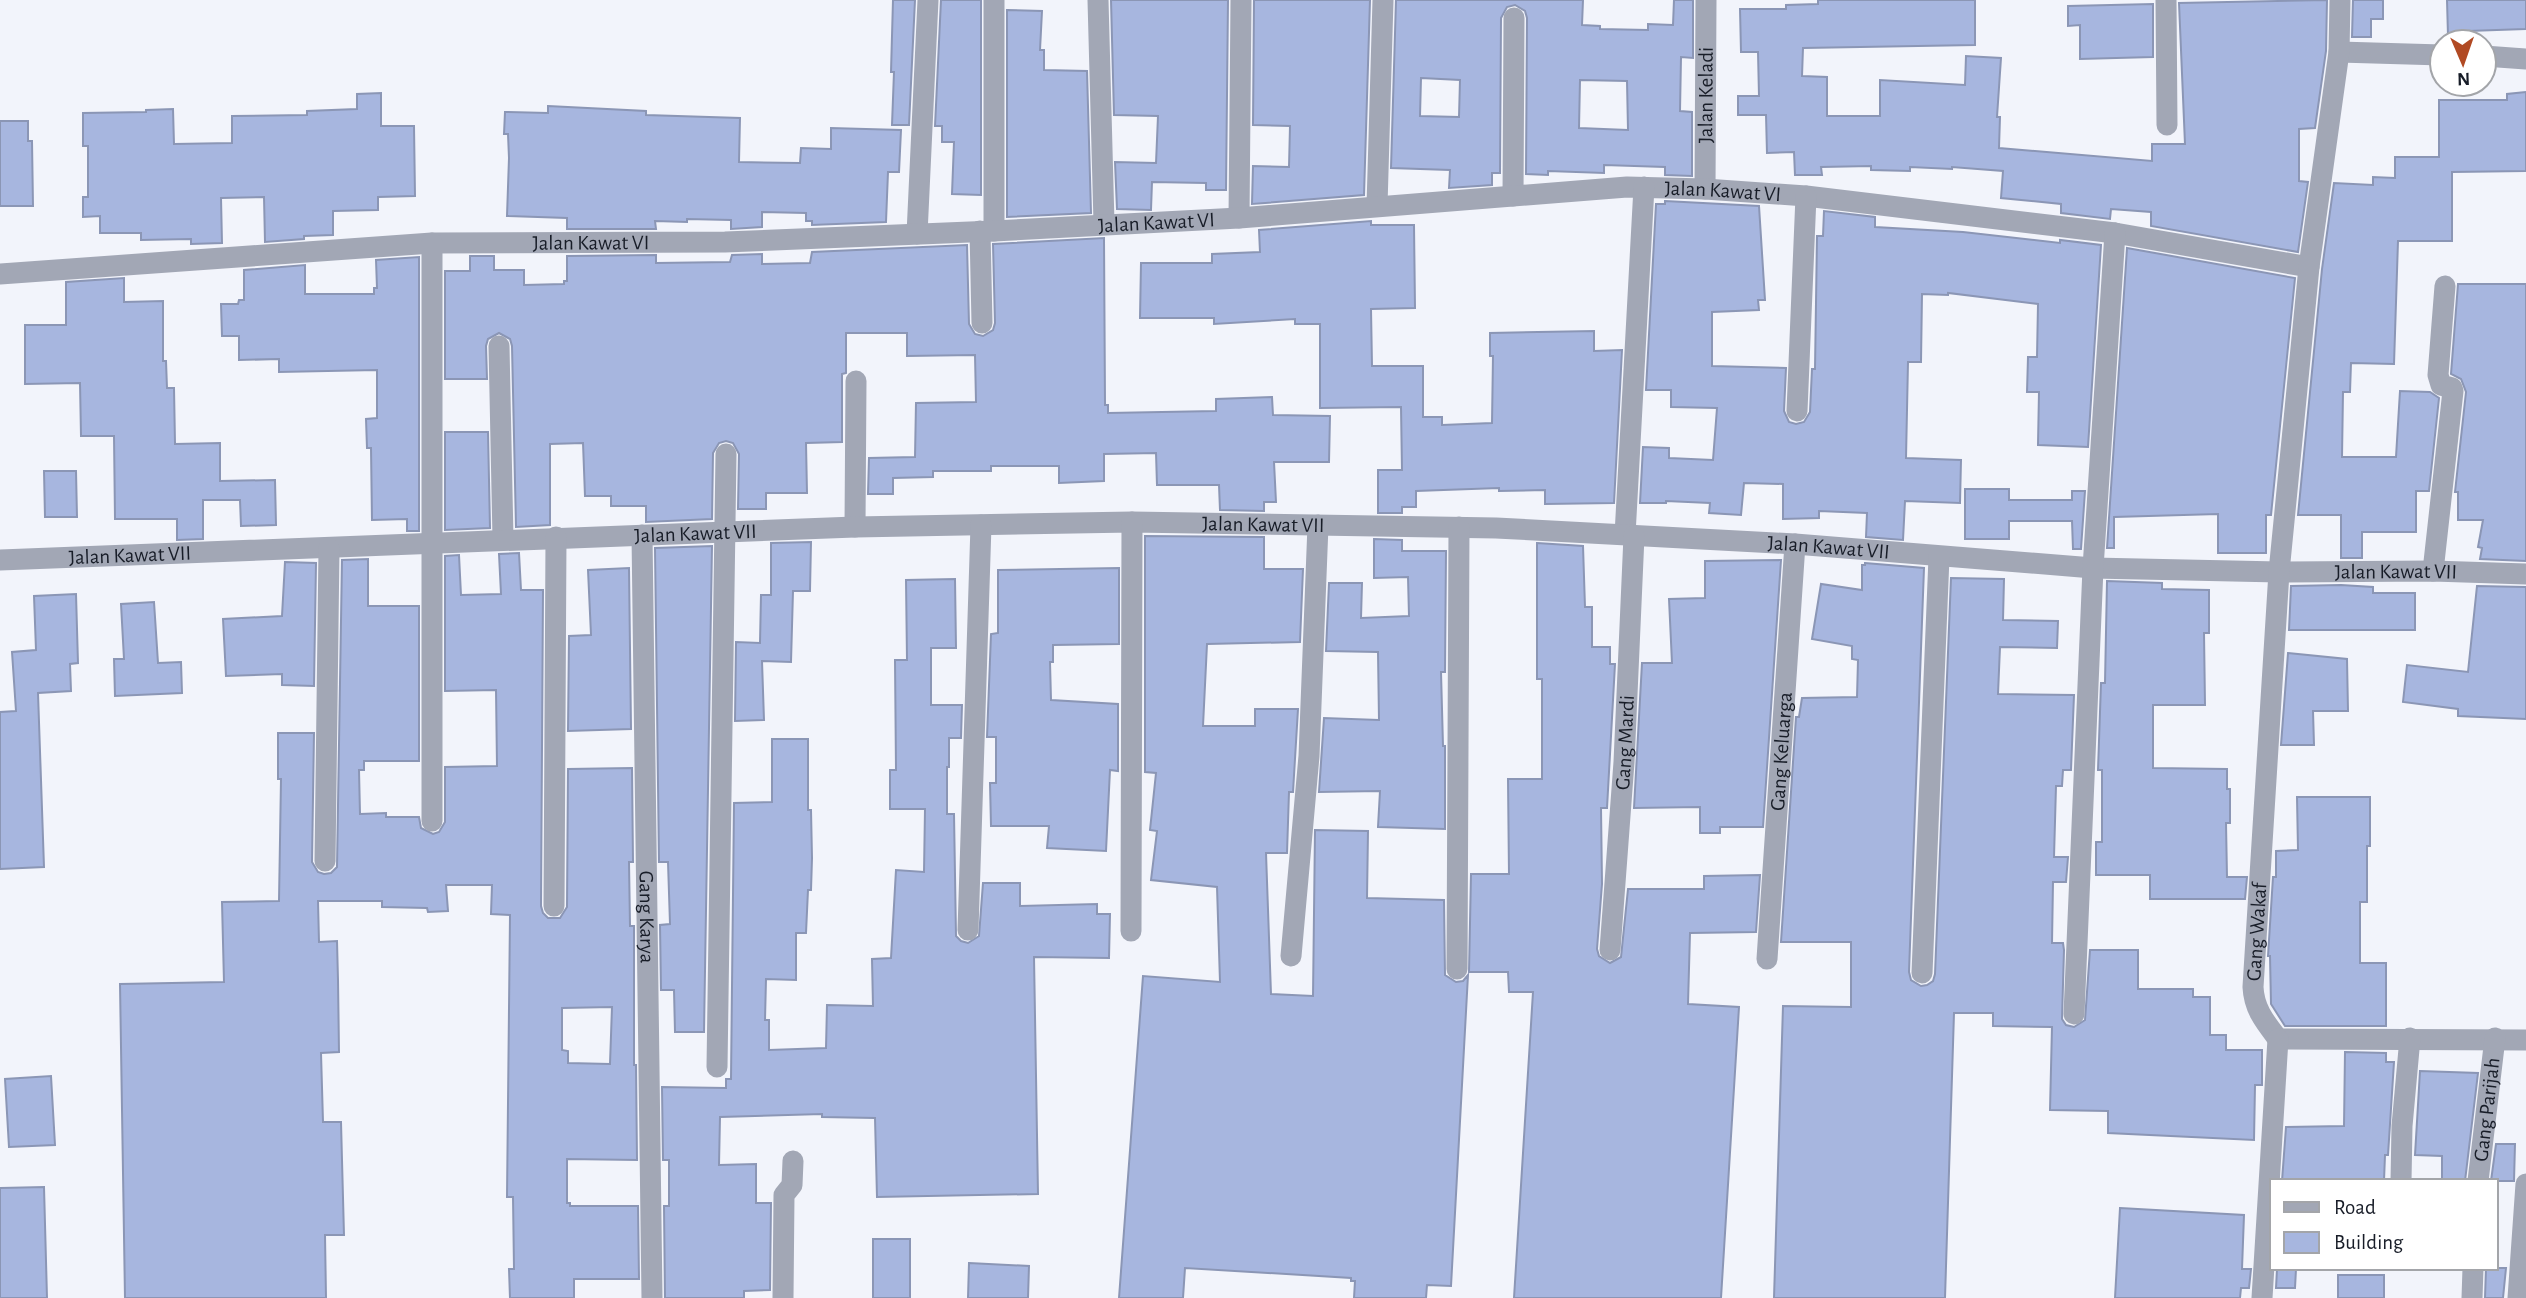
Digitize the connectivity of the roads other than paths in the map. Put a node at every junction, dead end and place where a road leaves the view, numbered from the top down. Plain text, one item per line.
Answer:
1 (928, 0) edge
2 (994, 0) edge
3 (1098, 0) edge
4 (1241, 0) edge
5 (1383, 0) edge
6 (1706, 0) edge
7 (2166, 0) edge
8 (2340, 0) edge
9 (1514, 18) dead end
10 (2339, 52) junction
11 (2428, 55) edge
12 (2498, 57) edge
13 (2526, 59) edge
14 (2167, 125) dead end
15 (1644, 187) junction
16 (1705, 189) junction
17 (1513, 196) junction
18 (1806, 196) junction
19 (1377, 206) junction
20 (1239, 218) junction
21 (1104, 223) junction
22 (987, 231) junction
23 (2115, 233) junction
24 (918, 234) junction
25 (432, 243) junction
26 (2309, 267) junction
27 (0, 274) edge
28 (2445, 286) dead end
29 (982, 323) dead end
30 (499, 346) dead end
31 (856, 381) dead end
32 (1797, 411) dead end
33 (726, 454) dead end
34 (1132, 522) junction
35 (1318, 525) junction
36 (981, 526) junction
37 (855, 527) junction
38 (1459, 527) junction
39 (725, 533) junction
40 (642, 535) junction
41 (1629, 536) junction
42 (556, 537) junction
43 (503, 539) junction
44 (431, 543) junction
45 (1795, 544) junction
46 (328, 548) junction
47 (1939, 557) junction
48 (0, 560) edge
49 (2093, 568) junction
50 (2433, 571) junction
51 (2279, 572) junction
52 (2526, 574) edge
53 (432, 821) dead end
54 (325, 861) dead end
55 (554, 906) dead end
56 (968, 930) dead end
57 (1131, 931) dead end
58 (1610, 950) dead end
59 (1291, 956) dead end
60 (1767, 959) dead end
61 (1457, 969) dead end
62 (1922, 973) dead end
63 (2074, 1014) dead end
64 (2410, 1038) junction
65 (2496, 1038) junction
66 (2278, 1039) junction
67 (2526, 1040) edge
68 (717, 1067) dead end
69 (793, 1161) dead end
70 (2401, 1179) edge
71 (2478, 1179) edge
72 (2526, 1184) edge
73 (2473, 1270) edge
74 (652, 1298) edge
75 (783, 1298) edge
76 (2262, 1298) edge
77 (2472, 1298) edge
78 (2518, 1298) edge

1 - 24 street
2 - 22 street
3 - 21 street
4 - 20 street
5 - 19 street
6 - 16 street, Jalan Keladi
7 - 14 street
8 - 10 street, Gang Wakaf
9 - 17 street
10 - 11 street
10 - 26 street, Gang Wakaf
12 - 13 street
15 - 16 street, Jalan Kawat VI
15 - 17 street, Jalan Kawat VI
15 - 41 street, Gang Mardi
16 - 18 street, Jalan Kawat VI
17 - 19 street, Jalan Kawat VI
18 - 23 street, Jalan Kawat VI
18 - 32 street
19 - 20 street, Jalan Kawat VI
20 - 21 street, Jalan Kawat VI
21 - 22 street, Jalan Kawat VI
22 - 24 street, Jalan Kawat VI
22 - 29 street
23 - 26 street, Jalan Kawat VI
23 - 49 street
24 - 25 street, Jalan Kawat VI
25 - 27 street, Jalan Kawat VI
25 - 44 street
26 - 51 street, Gang Wakaf
28 - 50 street
30 - 43 street
31 - 37 street
33 - 39 street
34 - 35 street, Jalan Kawat VII
34 - 36 street, Jalan Kawat VII
34 - 57 street
35 - 38 street, Jalan Kawat VII
35 - 59 street
36 - 37 street, Jalan Kawat VII
36 - 56 street
37 - 39 street, Jalan Kawat VII
38 - 41 street, Jalan Kawat VII
38 - 61 street
39 - 40 street, Jalan Kawat VII
39 - 68 street
40 - 42 street, Jalan Kawat VII
40 - 74 street, Gang Karya
41 - 45 street, Jalan Kawat VII
41 - 58 street, Gang Mardi
42 - 43 street, Jalan Kawat VII
42 - 55 street
43 - 44 street, Jalan Kawat VII
44 - 46 street, Jalan Kawat VII
44 - 53 street
45 - 47 street, Jalan Kawat VII
45 - 60 street, Gang Keluarga
46 - 48 street, Jalan Kawat VII
46 - 54 street
47 - 49 street, Jalan Kawat VII
47 - 62 street
49 - 51 street, Jalan Kawat VII
49 - 63 street
50 - 51 street, Jalan Kawat VII
50 - 52 street, Jalan Kawat VII
51 - 66 street, Gang Wakaf
64 - 65 street
64 - 66 street
64 - 70 street
65 - 67 street
65 - 71 street, Gang Parijah
66 - 76 street
69 - 75 street
72 - 78 street
73 - 77 street

